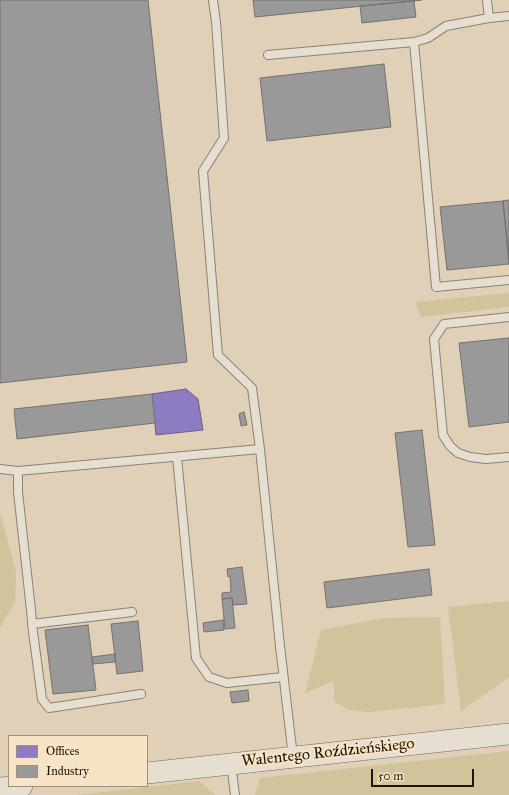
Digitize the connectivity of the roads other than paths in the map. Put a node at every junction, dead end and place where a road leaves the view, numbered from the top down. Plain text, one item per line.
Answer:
1 (213, 0) edge
2 (487, 0) edge
3 (509, 16) edge
4 (490, 18) junction
5 (414, 42) junction
6 (268, 55) dead end
7 (509, 280) edge
8 (509, 317) edge
9 (260, 449) junction
10 (177, 457) junction
11 (509, 457) edge
12 (0, 469) edge
13 (18, 471) junction
14 (132, 612) dead end
15 (32, 624) junction
16 (283, 677) junction
17 (141, 694) dead end
18 (509, 734) edge
19 (293, 757) junction
20 (231, 763) junction
21 (148, 773) edge
22 (11, 787) edge
23 (0, 788) edge
24 (235, 795) edge

1 - 9 lane
2 - 4 lane
3 - 4 lane
4 - 5 lane
5 - 6 lane
5 - 7 lane
8 - 11 lane
9 - 10 lane
9 - 16 lane
10 - 13 lane
10 - 16 lane
12 - 13 lane
13 - 15 lane
14 - 15 lane
15 - 17 lane
16 - 19 lane
18 - 19 street, Walentego Roździeńskiego
19 - 20 street, Walentego Roździeńskiego
20 - 21 street, Walentego Roździeńskiego
20 - 24 lane
22 - 23 street

